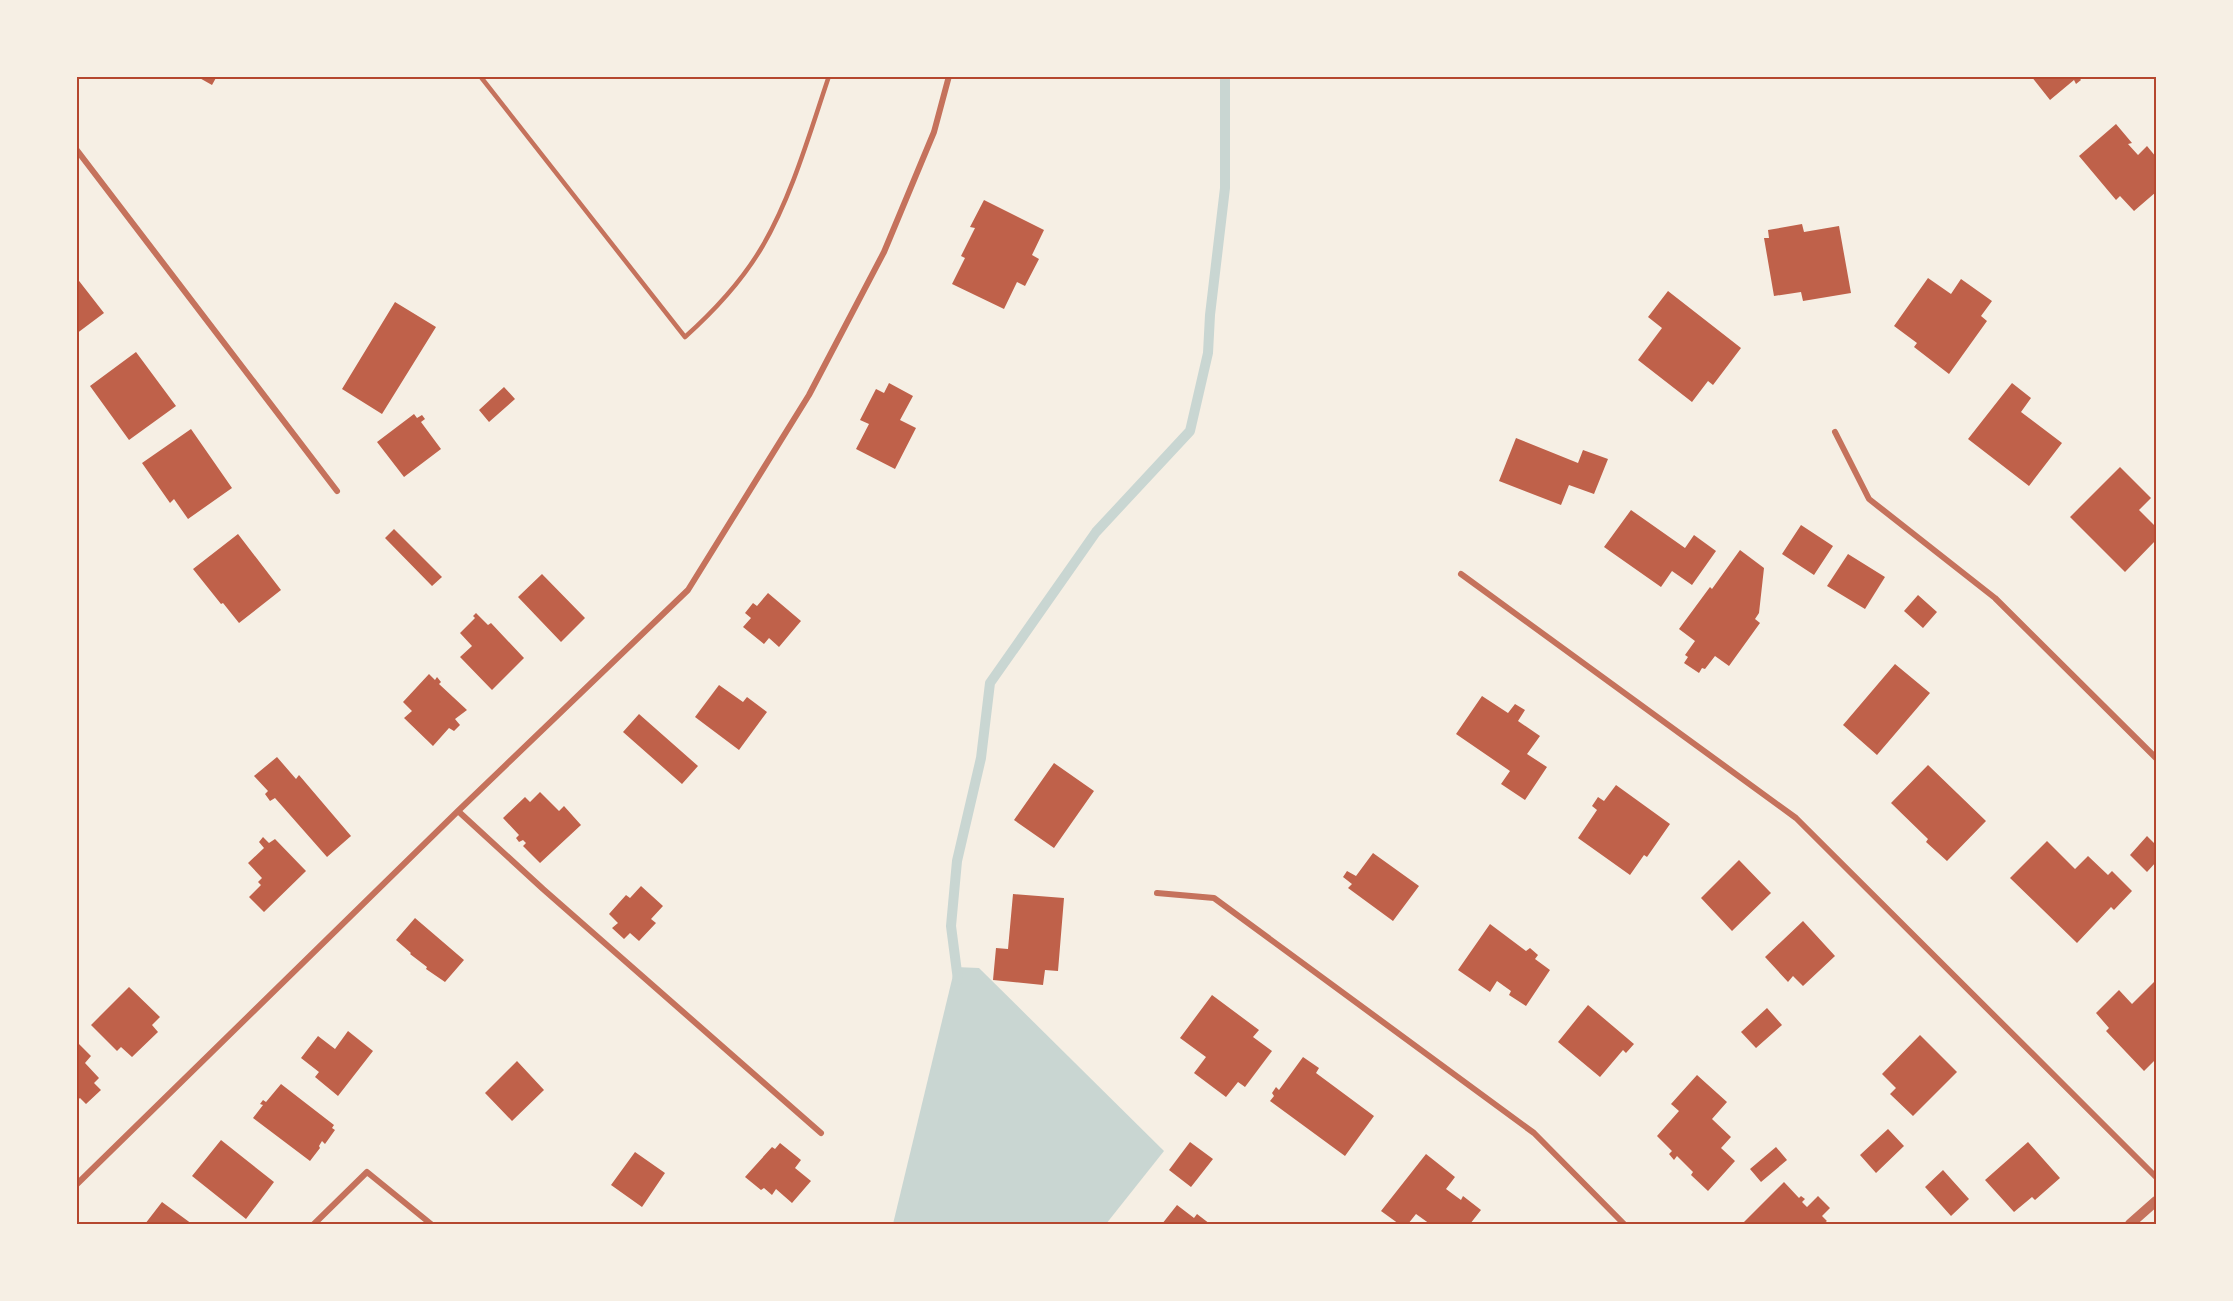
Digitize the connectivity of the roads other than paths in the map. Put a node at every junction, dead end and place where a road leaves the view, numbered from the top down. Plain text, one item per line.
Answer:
1 (480, 76) edge
2 (829, 76) edge
3 (949, 76) edge
4 (76, 149) edge
5 (1834, 432) dead end
6 (337, 491) dead end
7 (1461, 574) dead end
8 (2157, 758) edge
9 (458, 811) junction
10 (1157, 893) dead end
11 (821, 1133) dead end
12 (2157, 1177) edge
13 (76, 1185) edge
14 (2157, 1201) edge
15 (314, 1224) edge
16 (431, 1224) edge
17 (1624, 1224) edge
18 (2130, 1224) edge

1 - 2 lane
3 - 9 street
4 - 6 street
5 - 8 street
7 - 12 street
9 - 11 street
9 - 13 street
10 - 17 street
14 - 18 street
15 - 16 street

